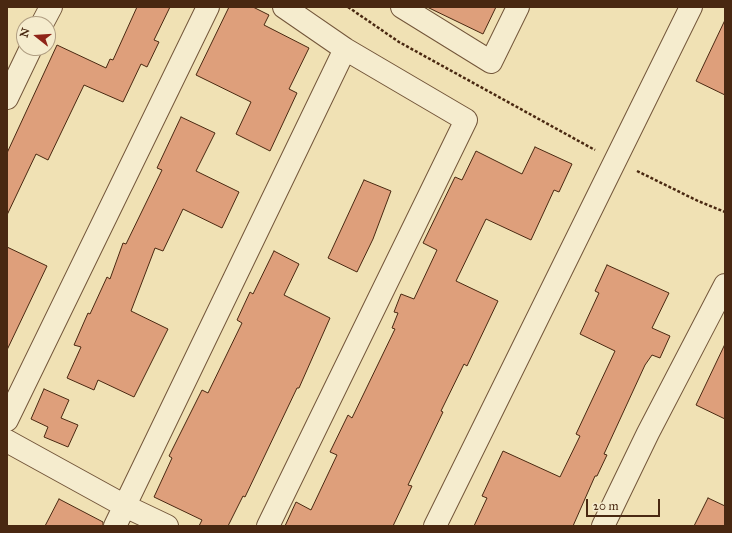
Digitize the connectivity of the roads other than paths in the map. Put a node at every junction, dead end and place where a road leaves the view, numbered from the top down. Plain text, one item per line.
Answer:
1 (208, 7) edge
2 (284, 7) edge
3 (402, 7) edge
4 (518, 7) edge
5 (691, 7) edge
6 (345, 49) junction
7 (27, 56) edge
8 (7, 98) edge
9 (725, 285) edge
10 (7, 420) edge
11 (7, 441) edge
12 (125, 506) junction
13 (114, 526) edge
14 (167, 526) edge
15 (268, 526) edge
16 (435, 526) edge
17 (603, 526) edge

1 - 10 street
2 - 6 street
3 - 4 street
5 - 16 street
6 - 12 street
6 - 15 street
7 - 8 street
9 - 17 street
11 - 12 street
12 - 13 street
12 - 14 street

